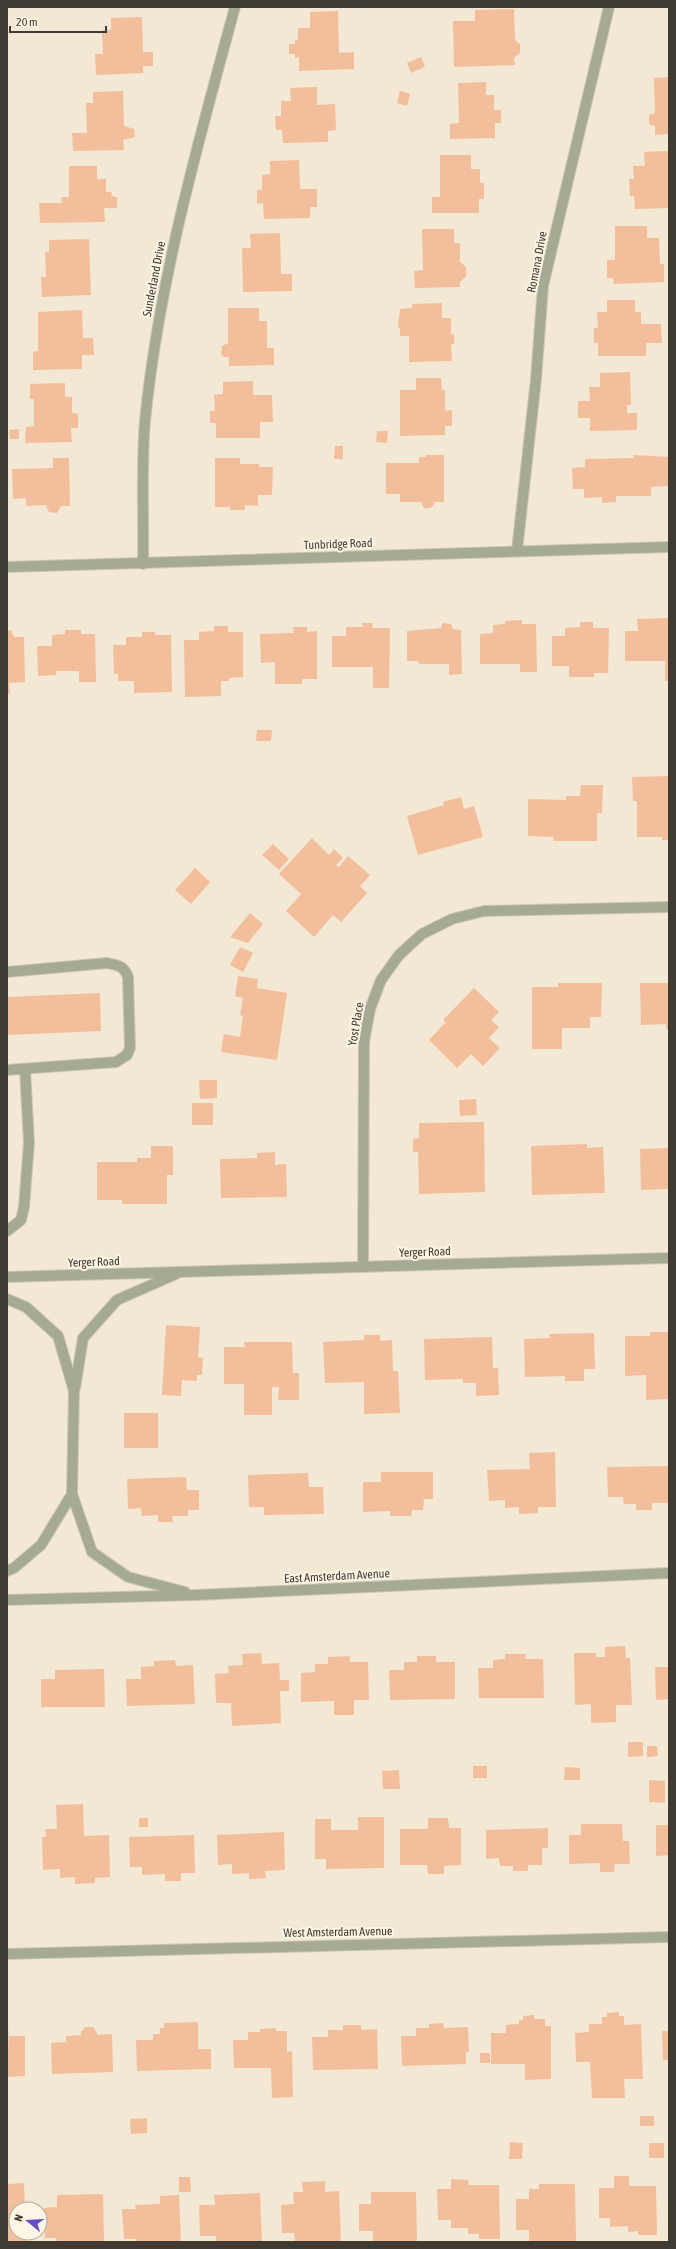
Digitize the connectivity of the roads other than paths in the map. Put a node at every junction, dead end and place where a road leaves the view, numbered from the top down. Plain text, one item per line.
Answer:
1 (236, 7) edge
2 (609, 7) edge
3 (669, 546) edge
4 (517, 550) junction
5 (143, 564) junction
6 (7, 567) edge
7 (669, 907) edge
8 (7, 972) edge
9 (25, 1069) junction
10 (7, 1070) edge
11 (7, 1231) edge
12 (669, 1258) edge
13 (363, 1267) junction
14 (181, 1272) junction
15 (7, 1277) edge
16 (7, 1299) edge
17 (74, 1391) junction
18 (72, 1494) junction
19 (7, 1571) edge
20 (669, 1573) edge
21 (196, 1595) junction
22 (7, 1600) edge
23 (669, 1937) edge
24 (7, 1954) edge

1 - 5 street, Sunderland Drive
2 - 4 street, Romana Drive
3 - 4 street, Tunbridge Road
4 - 5 street, Tunbridge Road
5 - 6 street, Tunbridge Road
7 - 13 street, Yost Place
8 - 9 street
9 - 10 street
9 - 11 street
12 - 13 street, Yerger Road
13 - 14 street, Yerger Road
14 - 15 street, Yerger Road
14 - 17 street, Yerger Road
16 - 17 street
17 - 18 street
18 - 19 street
18 - 21 street
20 - 21 street, East Amsterdam Avenue
21 - 22 street, East Amsterdam Avenue
23 - 24 street, West Amsterdam Avenue

